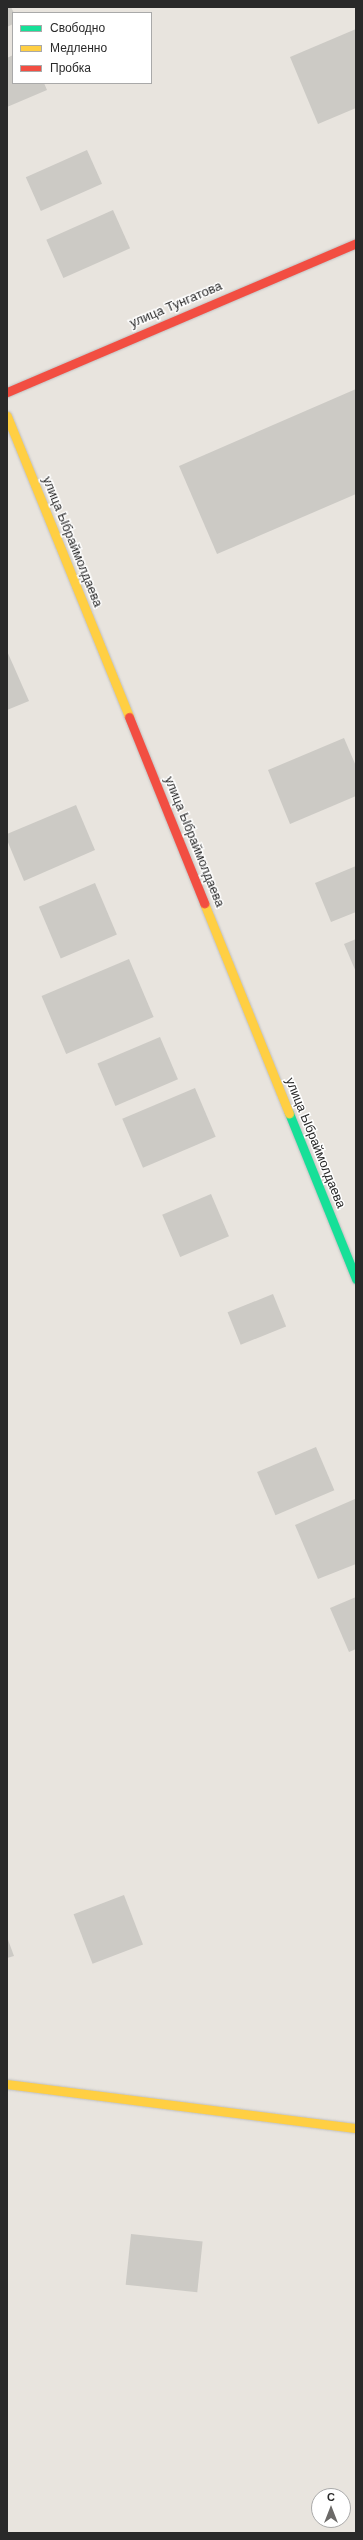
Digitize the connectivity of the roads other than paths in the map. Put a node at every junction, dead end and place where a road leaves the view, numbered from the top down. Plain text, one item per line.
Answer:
1 (356, 243) edge
2 (7, 392) edge
3 (7, 416) edge
4 (356, 1279) edge
5 (7, 2084) edge
6 (356, 2128) edge

1 - 2 street, улица Тунгатова
3 - 4 street, улица Ыбраймолдаева
5 - 6 street

